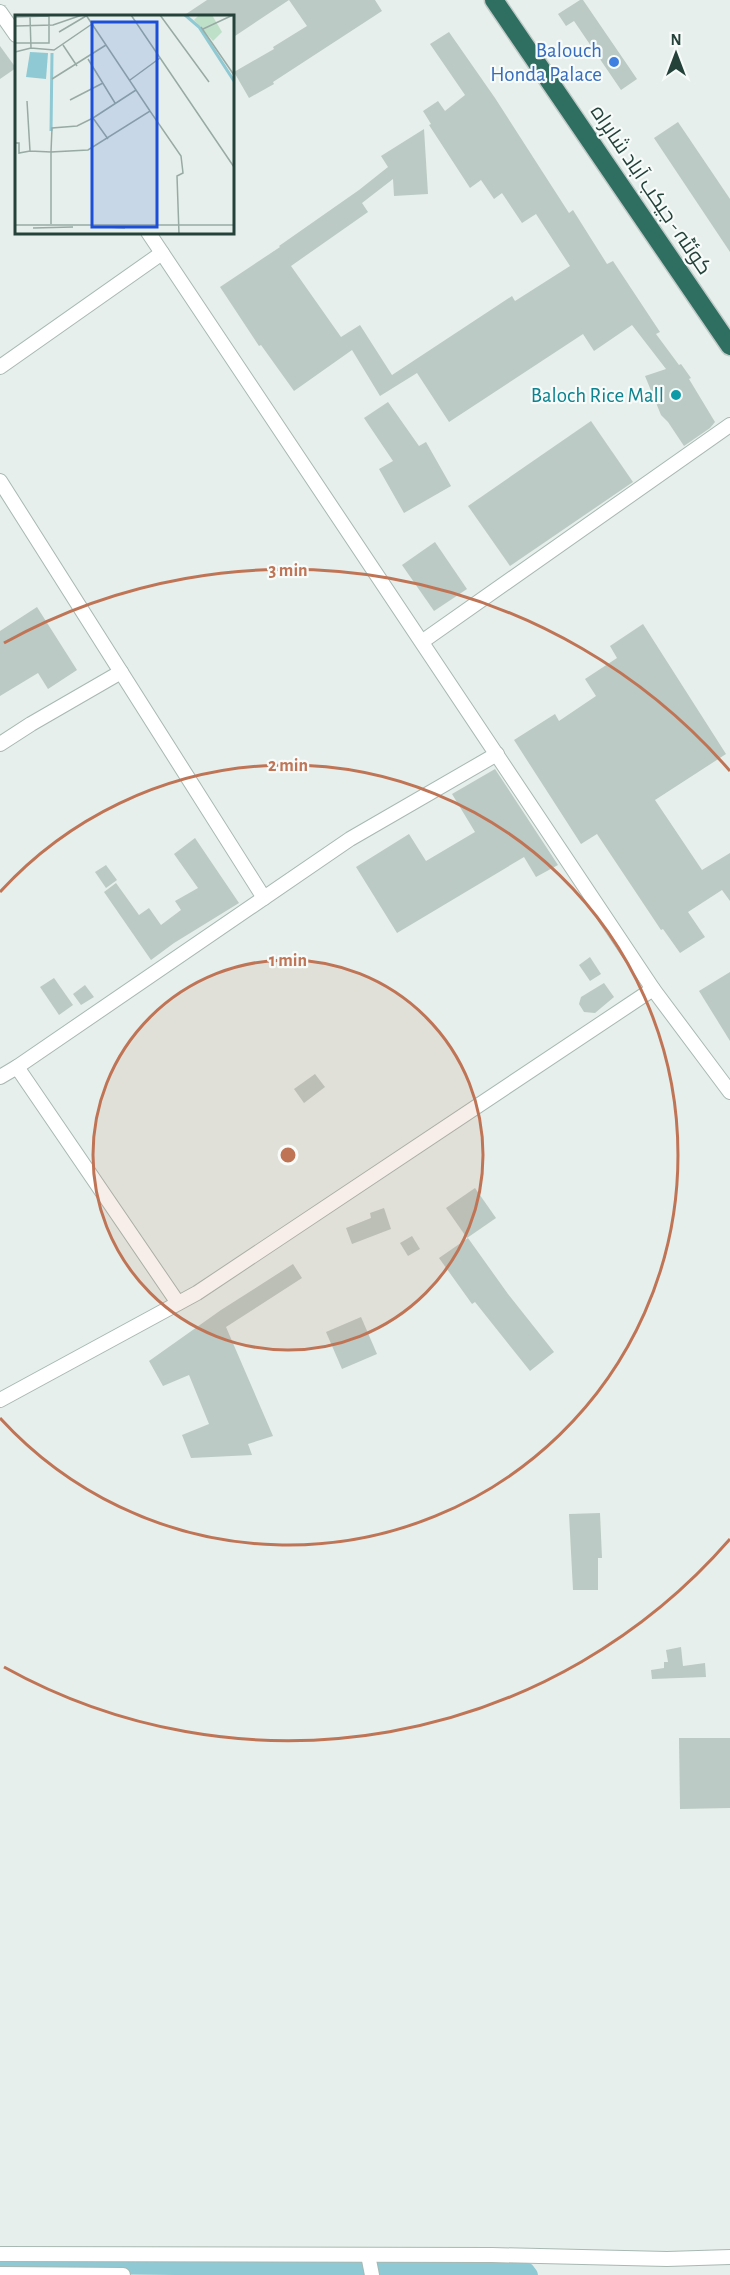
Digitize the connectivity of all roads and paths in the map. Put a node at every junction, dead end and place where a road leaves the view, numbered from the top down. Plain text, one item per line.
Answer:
1 (494, 0) edge
2 (2, 19) edge
3 (15, 34) edge
4 (149, 234) edge
5 (162, 253) junction
6 (730, 346) edge
7 (0, 367) edge
8 (730, 425) edge
9 (0, 481) edge
10 (423, 641) junction
11 (121, 672) junction
12 (0, 744) edge
13 (497, 754) junction
14 (264, 898) junction
15 (653, 989) junction
16 (17, 1067) junction
17 (0, 1077) edge
18 (730, 1092) edge
19 (178, 1303) junction
20 (0, 1400) edge
21 (0, 2254) edge
22 (368, 2255) junction
23 (730, 2257) edge
24 (0, 2274) edge
25 (123, 2275) edge
26 (372, 2275) edge

1 - 6 highway, کوئٹہ - جیکب آباد شاہراہ
2 - 3 street
4 - 5 street
5 - 7 street
5 - 10 street
8 - 10 street
9 - 11 street
10 - 13 street
11 - 12 street
11 - 14 street
13 - 14 street
13 - 15 street
14 - 16 street
15 - 18 street
15 - 19 street
16 - 17 street
16 - 19 street
19 - 20 street
21 - 22 street
22 - 23 street
22 - 26 street
24 - 25 street

